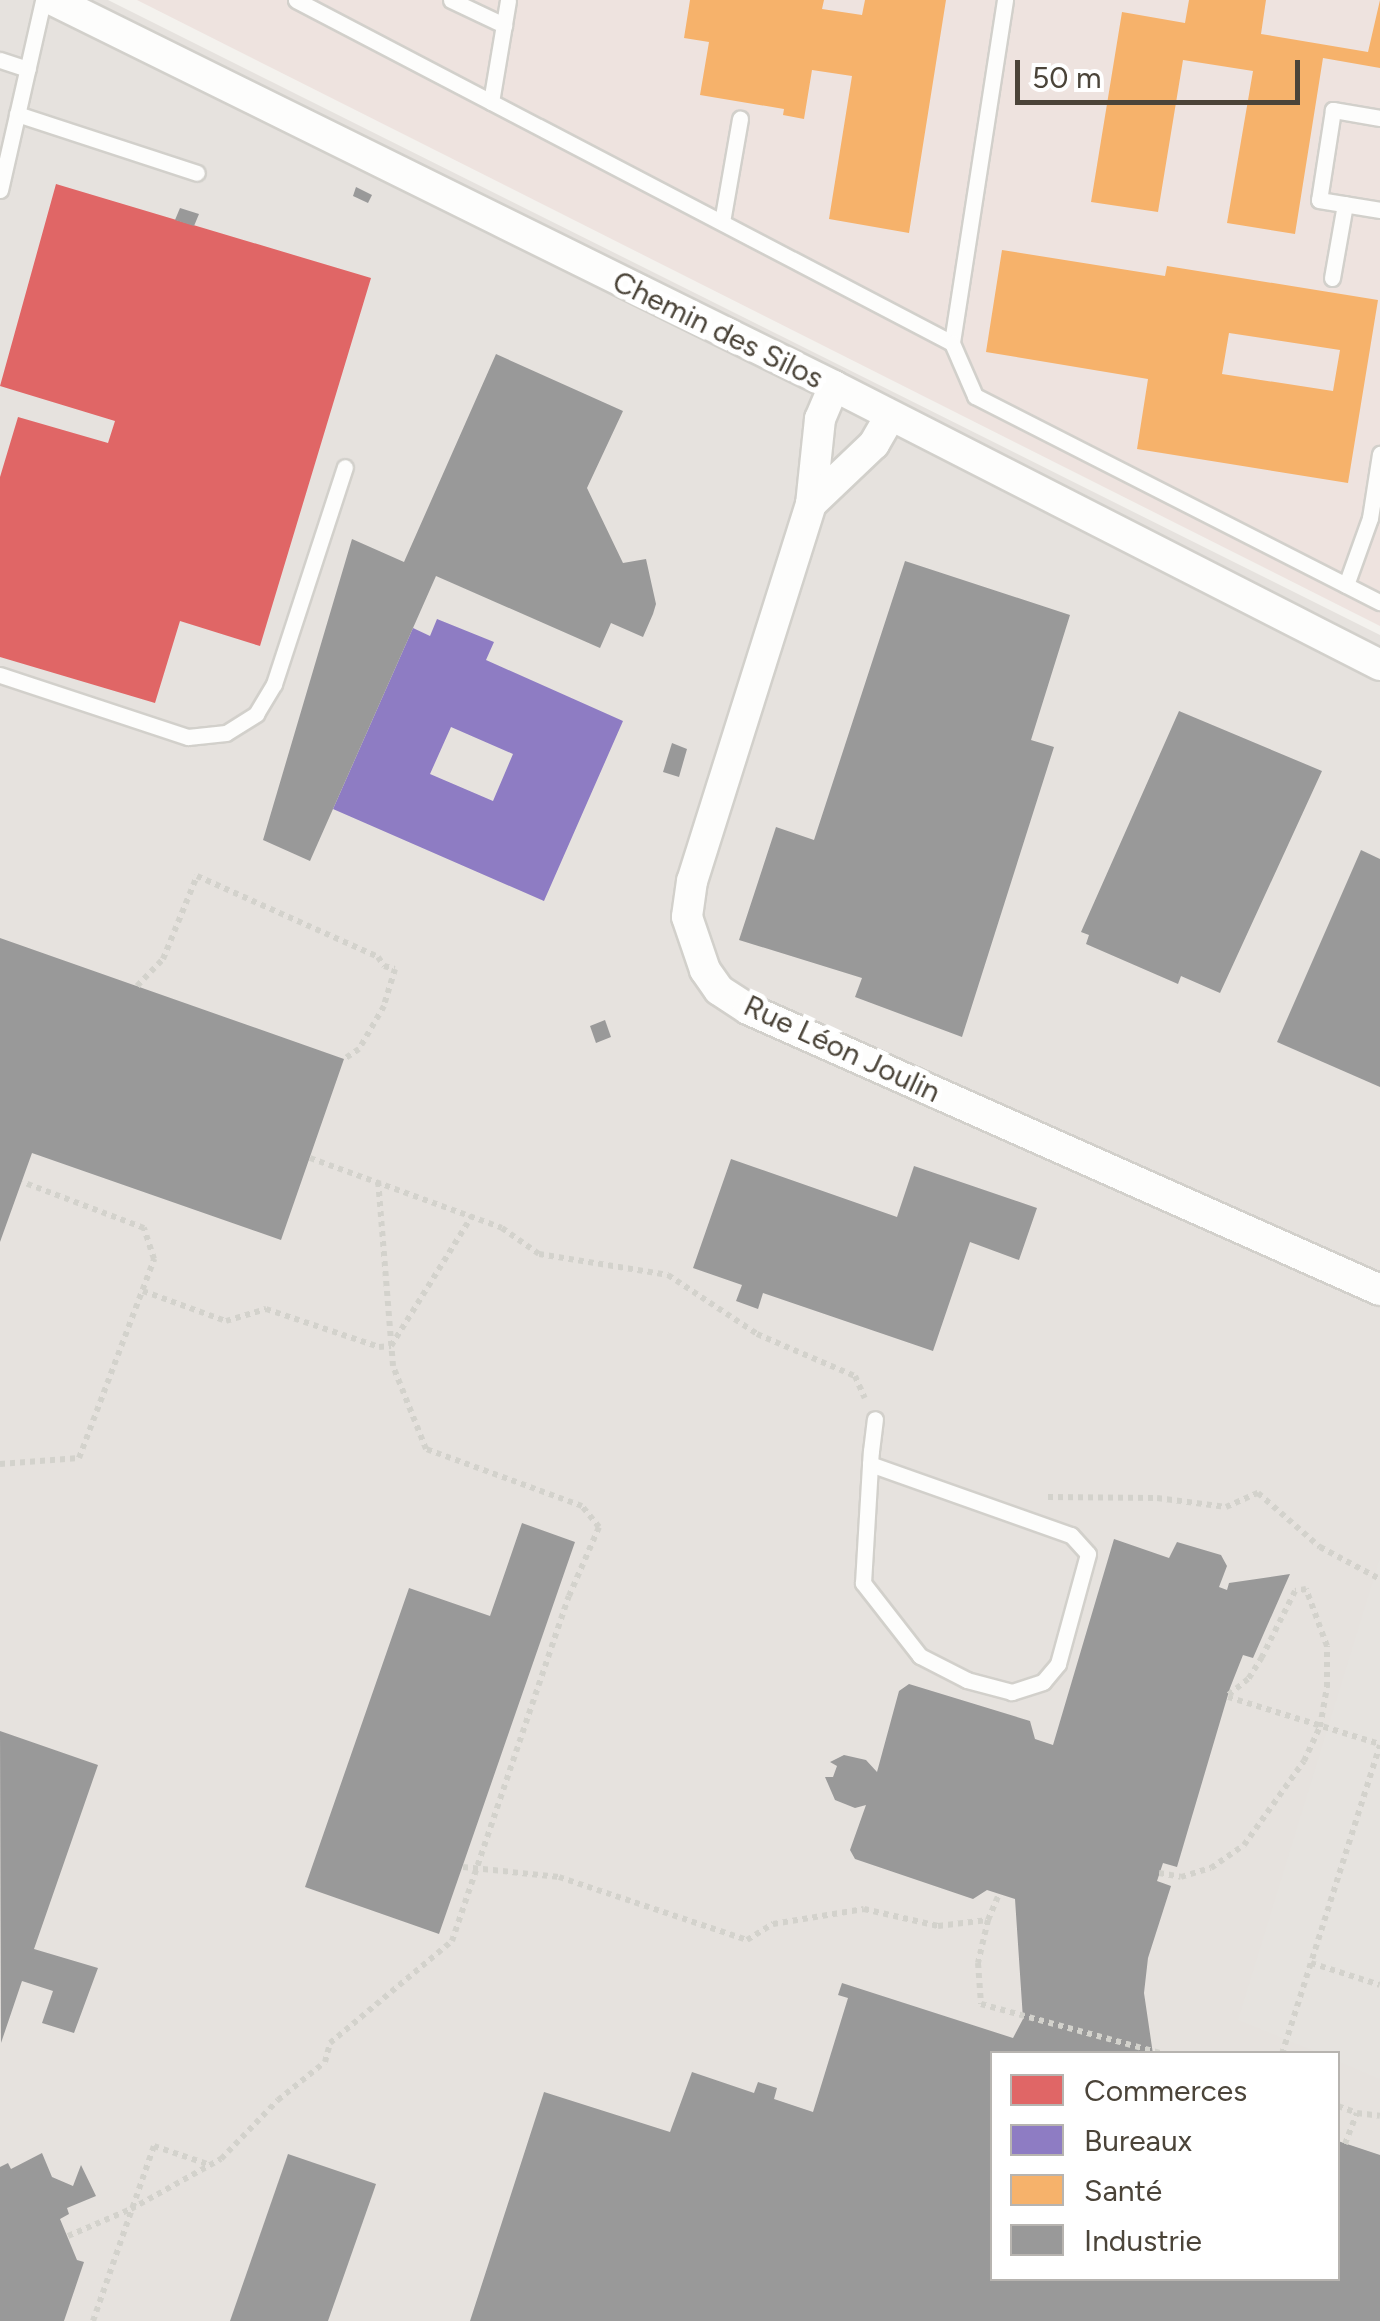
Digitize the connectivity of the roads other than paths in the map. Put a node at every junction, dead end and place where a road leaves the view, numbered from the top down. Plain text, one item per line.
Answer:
1 (43, 0) edge
2 (52, 0) edge
3 (296, 0) edge
4 (451, 0) edge
5 (508, 0) edge
6 (1005, 0) edge
7 (504, 25) junction
8 (0, 60) edge
9 (28, 68) junction
10 (491, 102) junction
11 (18, 114) junction
12 (1380, 118) edge
13 (740, 119) dead end
14 (5, 146) edge
15 (196, 173) dead end
16 (0, 190) edge
17 (1345, 204) junction
18 (1380, 210) edge
19 (722, 222) junction
20 (1332, 278) dead end
21 (952, 343) junction
22 (834, 386) junction
23 (890, 416) junction
24 (1380, 454) edge
25 (345, 467) dead end
26 (811, 504) junction
27 (1375, 519) edge
28 (1346, 585) junction
29 (1380, 602) edge
30 (1380, 665) edge
31 (0, 675) edge
32 (1380, 1290) edge
33 (875, 1419) road end
34 (870, 1464) junction

1 - 9 lane
2 - 22 street, Chemin des Silos
3 - 10 lane
4 - 7 lane
5 - 7 lane
6 - 21 lane
7 - 10 lane
8 - 9 lane
9 - 11 lane
10 - 19 lane
11 - 14 lane
11 - 15 lane
12 - 17 lane
13 - 19 lane
14 - 16 lane
17 - 18 lane
17 - 20 lane
19 - 21 lane
21 - 28 lane
22 - 23 street, Chemin des Silos
22 - 26 street, Rue Léon Joulin
23 - 26 street, Rue Léon Joulin
23 - 30 street, Chemin des Silos
24 - 27 lane
25 - 31 lane
26 - 32 street, Rue Léon Joulin
27 - 28 lane
28 - 29 lane
33 - 34 lane
34 - 34 lane

